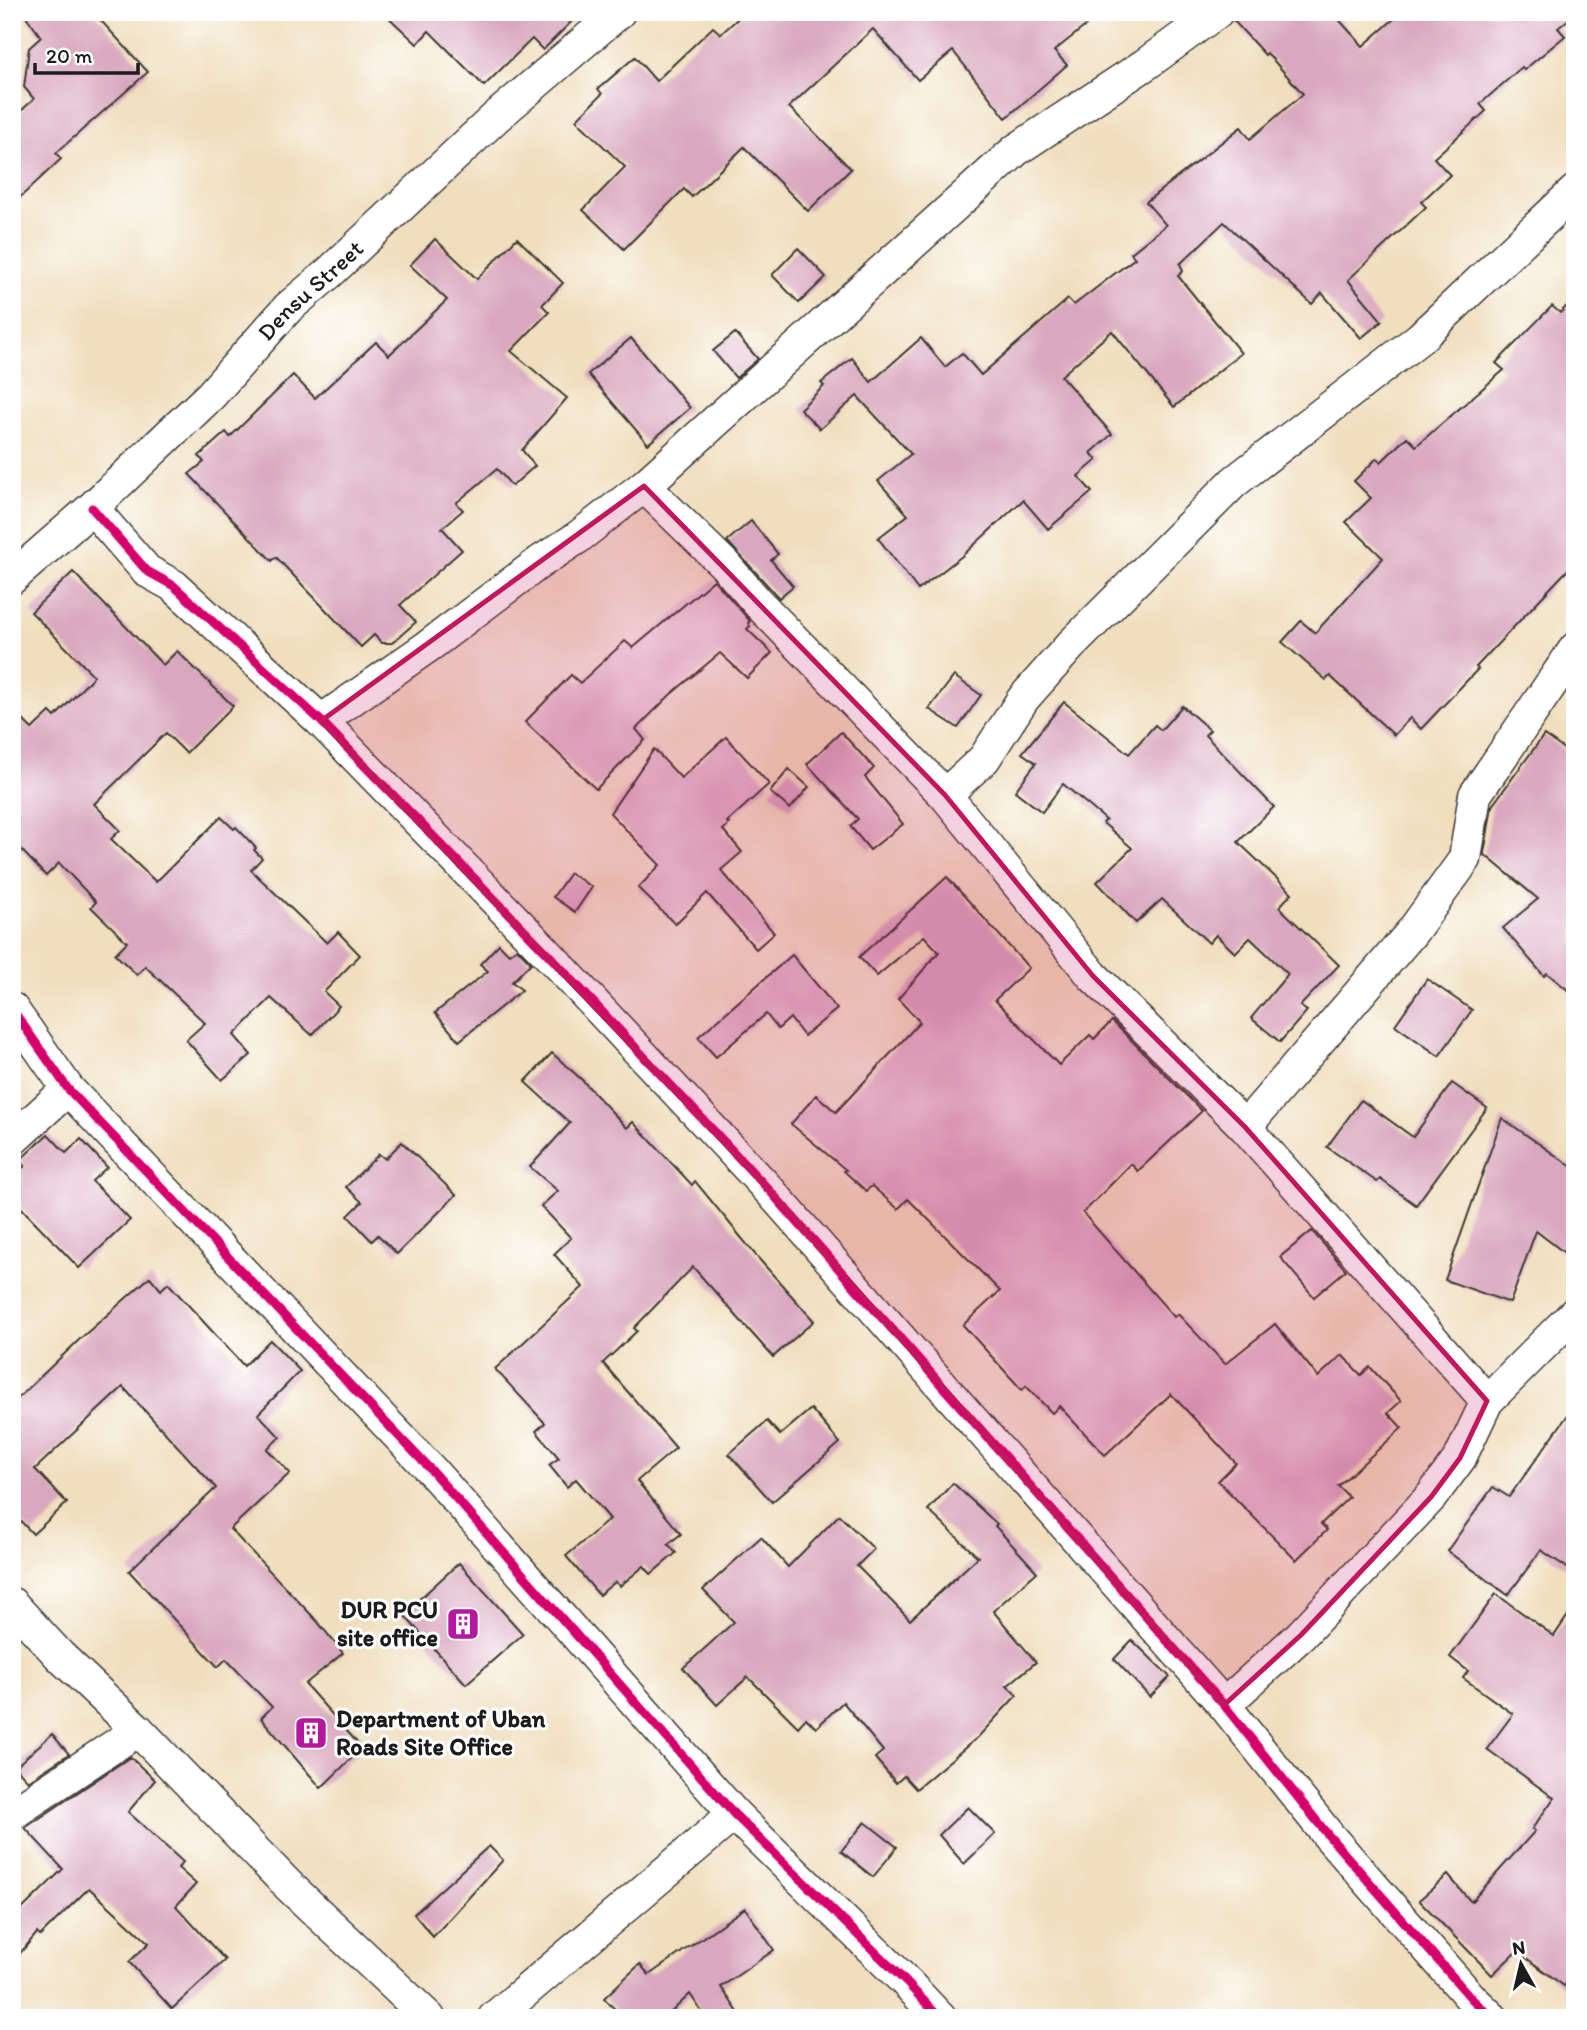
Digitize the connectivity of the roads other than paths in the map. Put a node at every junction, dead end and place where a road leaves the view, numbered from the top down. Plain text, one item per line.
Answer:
1 (619, 12) edge
2 (1217, 12) edge
3 (1575, 191) edge
4 (644, 486) junction
5 (92, 508) junction
6 (12, 578) edge
7 (1575, 649) edge
8 (321, 721) junction
9 (945, 795) junction
10 (12, 1009) edge
11 (68, 1088) junction
12 (1245, 1127) junction
13 (12, 1140) edge
14 (1575, 1313) edge
15 (1487, 1401) junction
16 (12, 1604) edge
17 (1224, 1705) junction
18 (138, 1730) junction
19 (12, 1814) edge
20 (734, 1814) junction
21 (429, 2018) edge
22 (494, 2018) edge
23 (940, 2018) edge
24 (1492, 2018) edge

1 - 5 street, Densu Street
2 - 4 street
3 - 9 street
4 - 8 street
4 - 9 street
5 - 6 street, Densu Street
5 - 8 street
7 - 12 street
8 - 17 street
9 - 12 street
10 - 11 street
11 - 13 street
11 - 20 street
12 - 15 street
14 - 15 street
15 - 17 street
16 - 18 street
17 - 24 street
18 - 19 street
18 - 21 street
20 - 22 street
20 - 23 street

